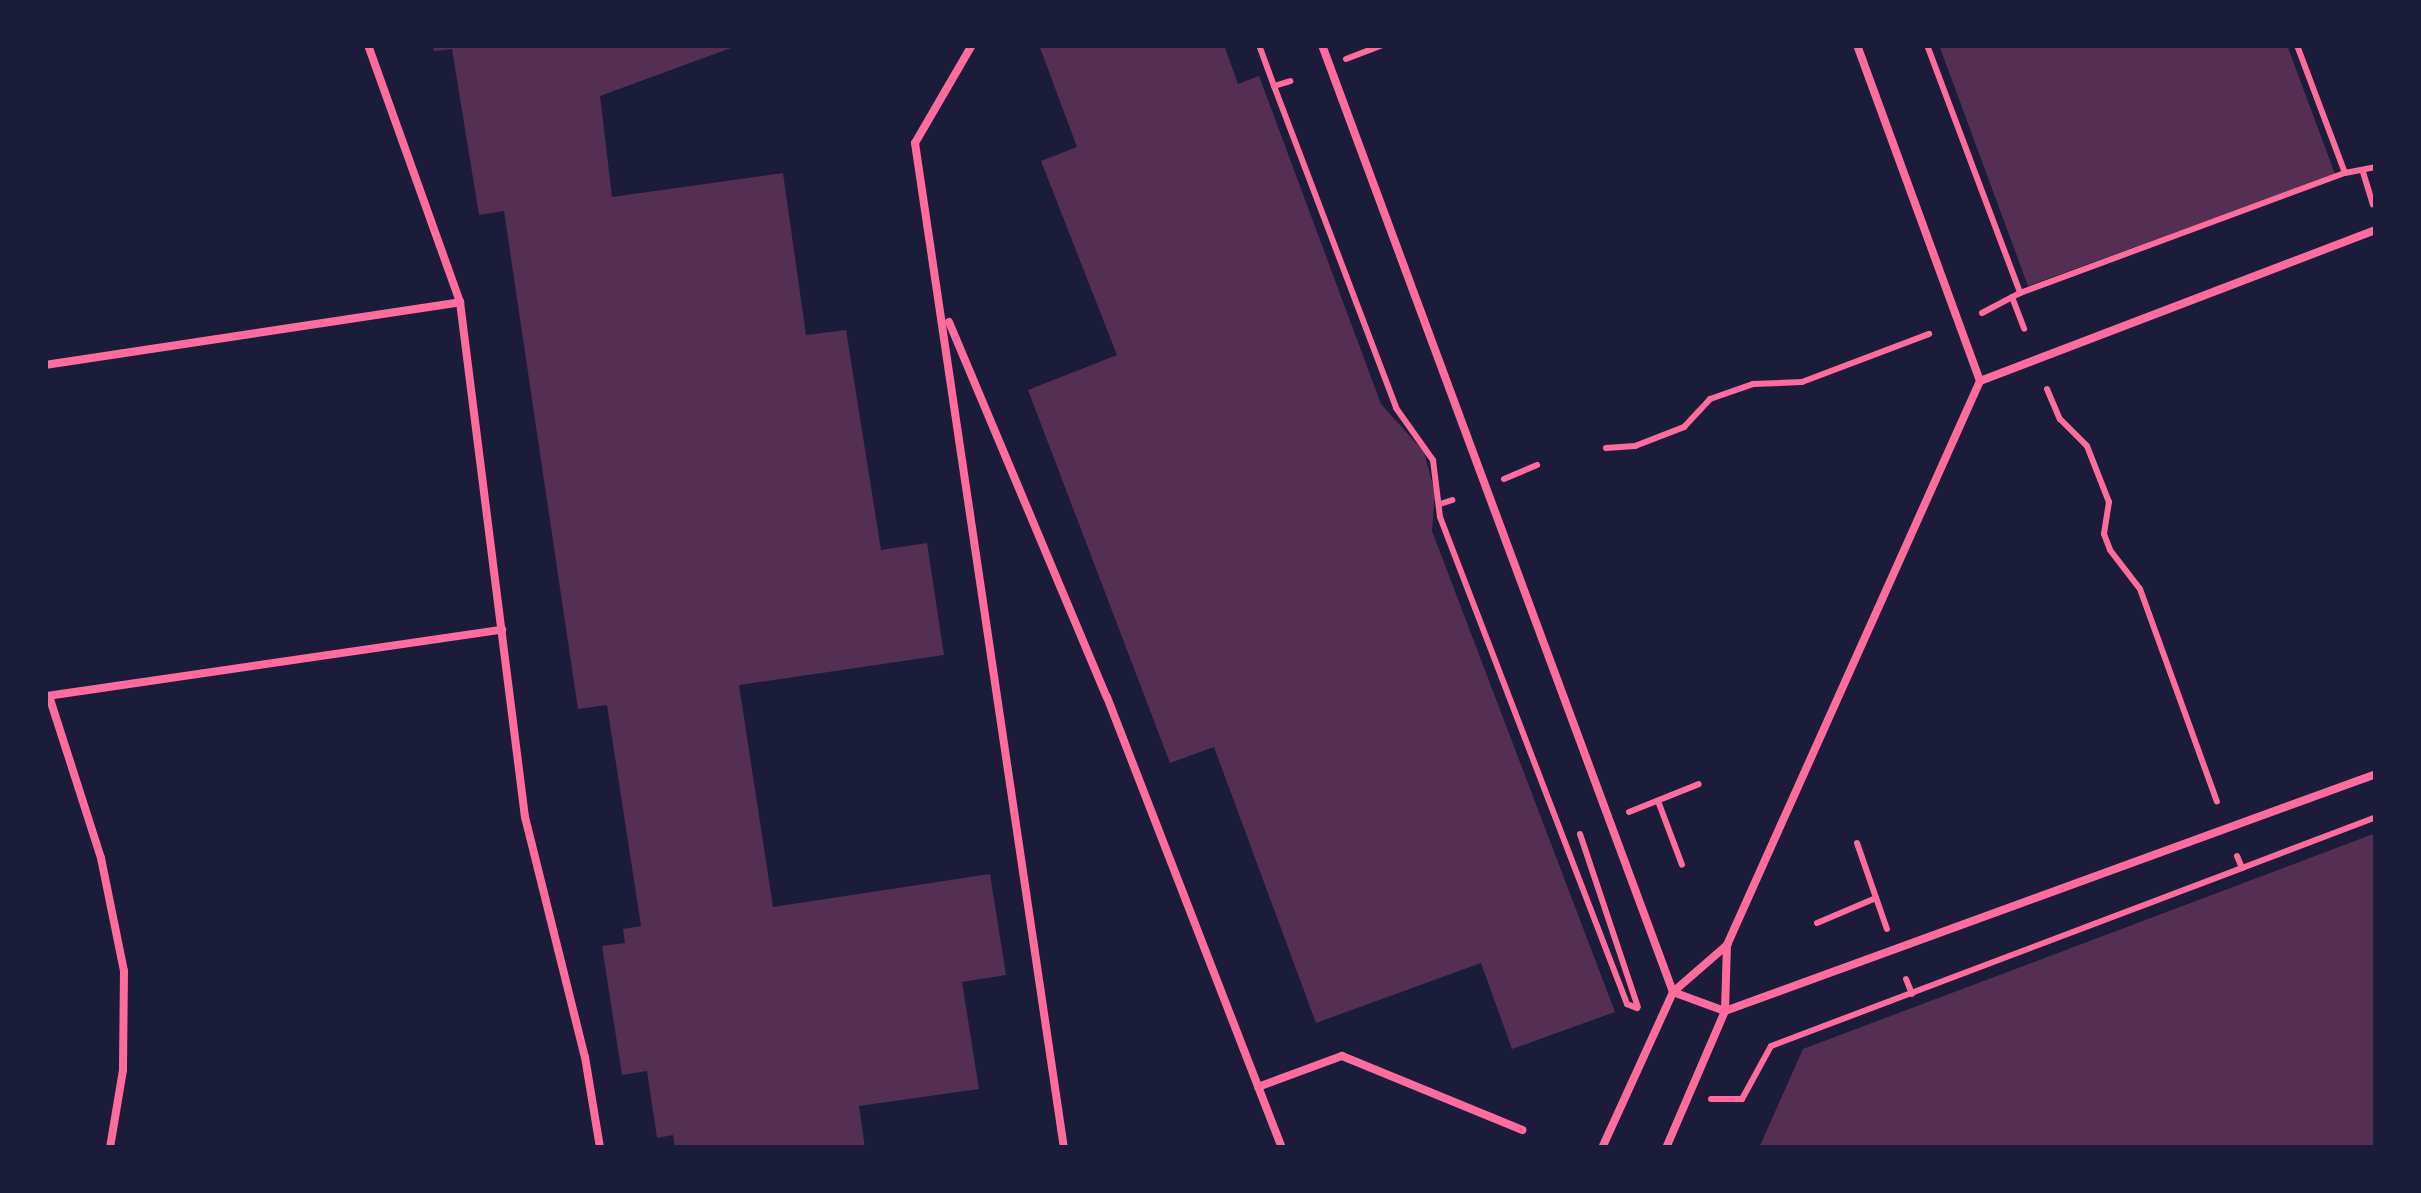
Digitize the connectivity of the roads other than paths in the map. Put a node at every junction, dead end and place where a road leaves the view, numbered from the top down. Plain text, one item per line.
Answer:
1 (368, 45) edge
2 (972, 45) edge
3 (1322, 45) edge
4 (1858, 45) edge
5 (2376, 230) edge
6 (460, 302) junction
7 (945, 313) junction
8 (45, 365) edge
9 (1980, 380) junction
10 (502, 630) junction
11 (47, 696) edge
12 (2376, 774) edge
13 (1727, 945) junction
14 (1673, 992) junction
15 (1725, 1012) junction
16 (1258, 1086) junction
17 (1522, 1130) dead end
18 (110, 1148) edge
19 (600, 1148) edge
20 (1064, 1148) edge
21 (1282, 1148) edge
22 (1602, 1148) edge
23 (1666, 1148) edge

1 - 6 lane
2 - 7 lane
3 - 14 lane
4 - 9 lane
5 - 9 lane
6 - 8 lane
6 - 10 lane
7 - 16 lane
7 - 20 lane
9 - 13 lane
10 - 11 lane
10 - 19 lane
11 - 18 lane
12 - 15 lane
13 - 14 lane
13 - 15 lane
14 - 15 lane
14 - 22 lane
15 - 23 lane
16 - 17 lane
16 - 21 lane

